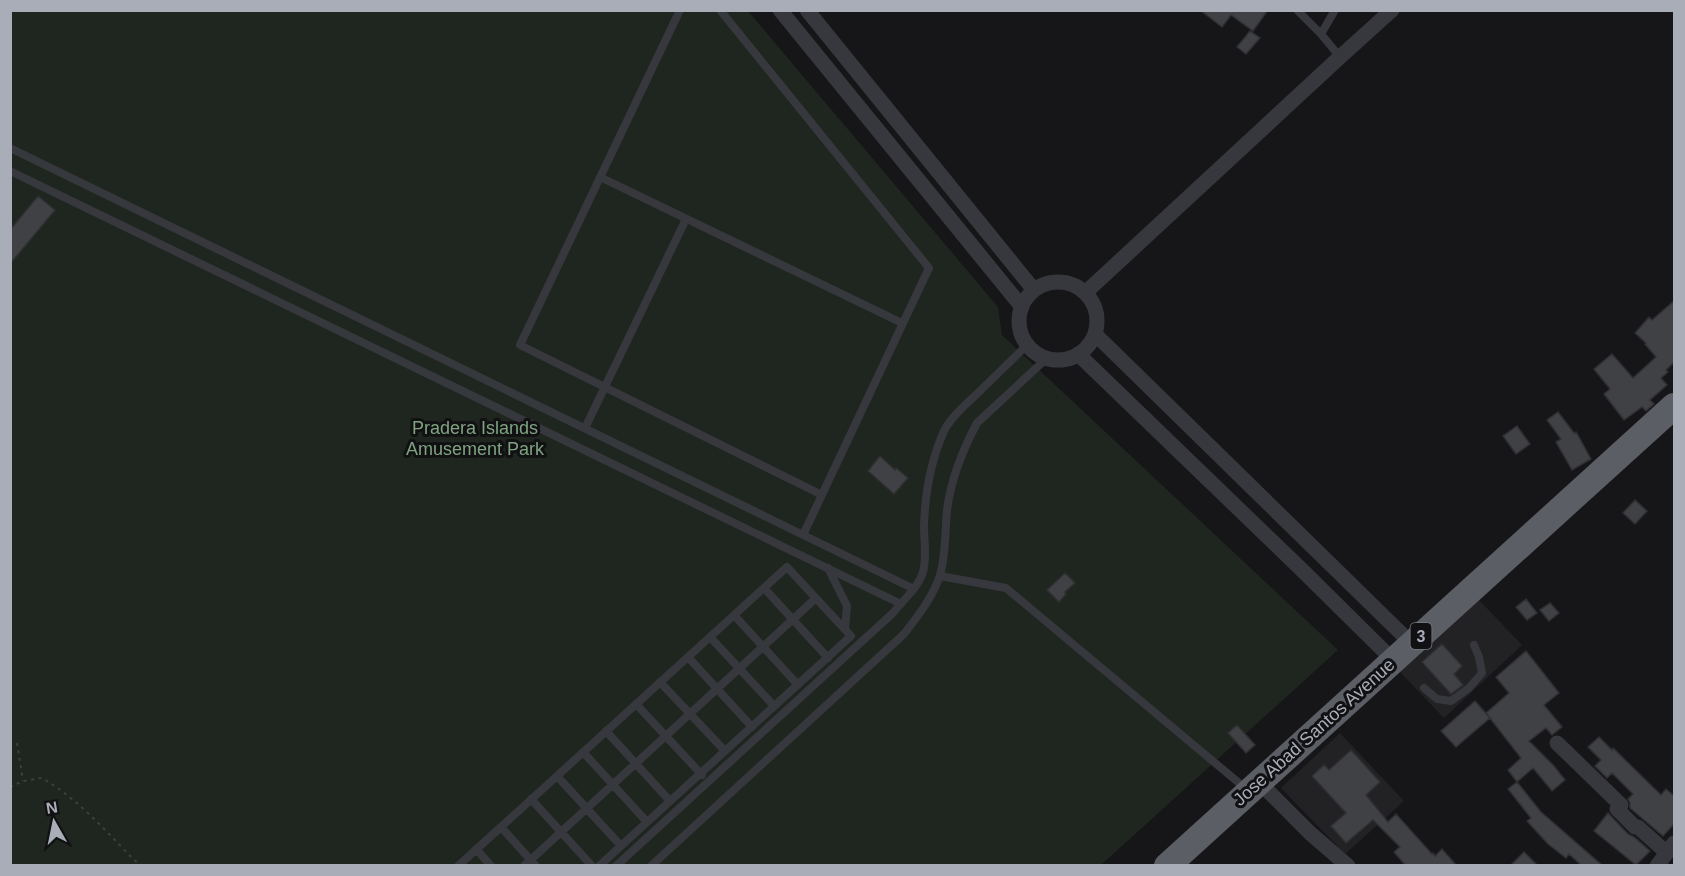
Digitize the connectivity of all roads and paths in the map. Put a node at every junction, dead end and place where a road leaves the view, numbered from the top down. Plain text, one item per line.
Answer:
1 (680, 10) edge
2 (720, 10) edge
3 (780, 10) edge
4 (807, 10) edge
5 (1297, 10) edge
6 (1335, 10) edge
7 (1392, 10) edge
8 (1321, 34) junction
9 (1340, 57) junction
10 (10, 148) edge
11 (10, 171) edge
12 (600, 177) junction
13 (686, 219) junction
14 (1034, 290) junction
15 (1085, 293) junction
16 (1022, 307) junction
17 (902, 323) junction
18 (1095, 334) junction
19 (1027, 345) junction
20 (1078, 354) junction
21 (1047, 358) junction
22 (604, 387) junction
23 (1674, 406) edge
24 (585, 428) junction
25 (822, 495) junction
26 (803, 535) junction
27 (1319, 554) junction
28 (828, 568) junction
29 (1303, 571) junction
30 (940, 576) junction
31 (764, 588) junction
32 (914, 589) junction
33 (816, 598) junction
34 (901, 604) junction
35 (734, 615) junction
36 (793, 620) junction
37 (845, 629) junction
38 (710, 636) junction
39 (1474, 645) dead end
40 (763, 647) junction
41 (1403, 652) junction
42 (688, 657) junction
43 (828, 658) junction
44 (740, 669) junction
45 (660, 682) junction
46 (798, 685) junction
47 (1424, 688) dead end
48 (717, 689) junction
49 (636, 704) junction
50 (774, 706) junction
51 (690, 714) junction
52 (752, 727) junction
53 (606, 731) junction
54 (666, 736) junction
55 (17, 743) dead end
56 (1557, 743) dead end
57 (725, 751) junction
58 (583, 752) junction
59 (636, 763) junction
60 (700, 773) junction
61 (556, 776) junction
62 (23, 782) junction
63 (707, 782) junction
64 (613, 784) junction
65 (1254, 786) junction
66 (10, 787) edge
67 (531, 799) junction
68 (670, 801) junction
69 (587, 808) junction
70 (647, 822) junction
71 (501, 826) junction
72 (561, 832) junction
73 (621, 846) junction
74 (1671, 848) edge
75 (476, 849) junction
76 (531, 864) edge
77 (143, 866) edge
78 (458, 866) edge
79 (491, 866) edge
80 (592, 866) edge
81 (599, 866) edge
82 (616, 866) edge
83 (651, 866) edge
84 (1167, 866) edge
85 (1348, 866) edge
86 (1657, 866) edge

1 - 12 lane
2 - 17 lane
3 - 16 street
4 - 14 street
5 - 8 lane
6 - 8 lane
7 - 9 street
8 - 9 lane
9 - 15 street
10 - 24 lane
11 - 28 lane
12 - 13 lane
12 - 22 lane
13 - 17 lane
13 - 22 lane
14 - 15 street
14 - 16 street
15 - 18 street
16 - 19 street
17 - 25 lane
18 - 20 street
18 - 27 street
19 - 21 street
19 - 32 lane
20 - 21 street
20 - 29 street
21 - 30 lane
22 - 24 lane
22 - 25 lane
23 - 41 highway, Jose Abad Santos Avenue / 3
24 - 26 lane
25 - 26 lane
26 - 32 lane
27 - 29 street
27 - 41 street
28 - 34 lane
28 - 37 lane
29 - 41 street
30 - 65 lane
30 - 83 lane
31 - 33 lane
31 - 35 lane
31 - 36 lane
32 - 34 lane
33 - 36 lane
33 - 37 lane
34 - 63 lane
35 - 38 lane
35 - 40 lane
36 - 40 lane
36 - 43 lane
37 - 43 lane
38 - 42 lane
38 - 44 lane
39 - 47 lane
40 - 44 lane
40 - 46 lane
41 - 65 highway, Jose Abad Santos Avenue / 3
42 - 45 lane
42 - 48 lane
43 - 46 lane
44 - 48 lane
44 - 50 lane
45 - 49 lane
45 - 51 lane
46 - 50 lane
48 - 51 lane
48 - 52 lane
49 - 53 lane
49 - 54 lane
50 - 52 lane
51 - 54 lane
51 - 57 lane
52 - 57 lane
53 - 58 lane
53 - 59 lane
54 - 59 lane
54 - 60 lane
55 - 62 path
56 - 74 street
57 - 60 lane
58 - 61 lane
58 - 64 lane
59 - 64 lane
59 - 68 lane
60 - 63 lane
60 - 68 lane
61 - 67 lane
61 - 69 lane
62 - 66 path
62 - 77 path
63 - 82 lane
64 - 69 lane
64 - 70 lane
65 - 84 highway, Jose Abad Santos Avenue / 3
65 - 85 street
67 - 71 lane
67 - 72 lane
68 - 70 lane
69 - 72 lane
69 - 73 lane
70 - 73 lane
71 - 75 lane
71 - 76 lane
72 - 76 lane
72 - 80 lane
73 - 81 lane
74 - 86 street
75 - 78 lane
75 - 79 lane

